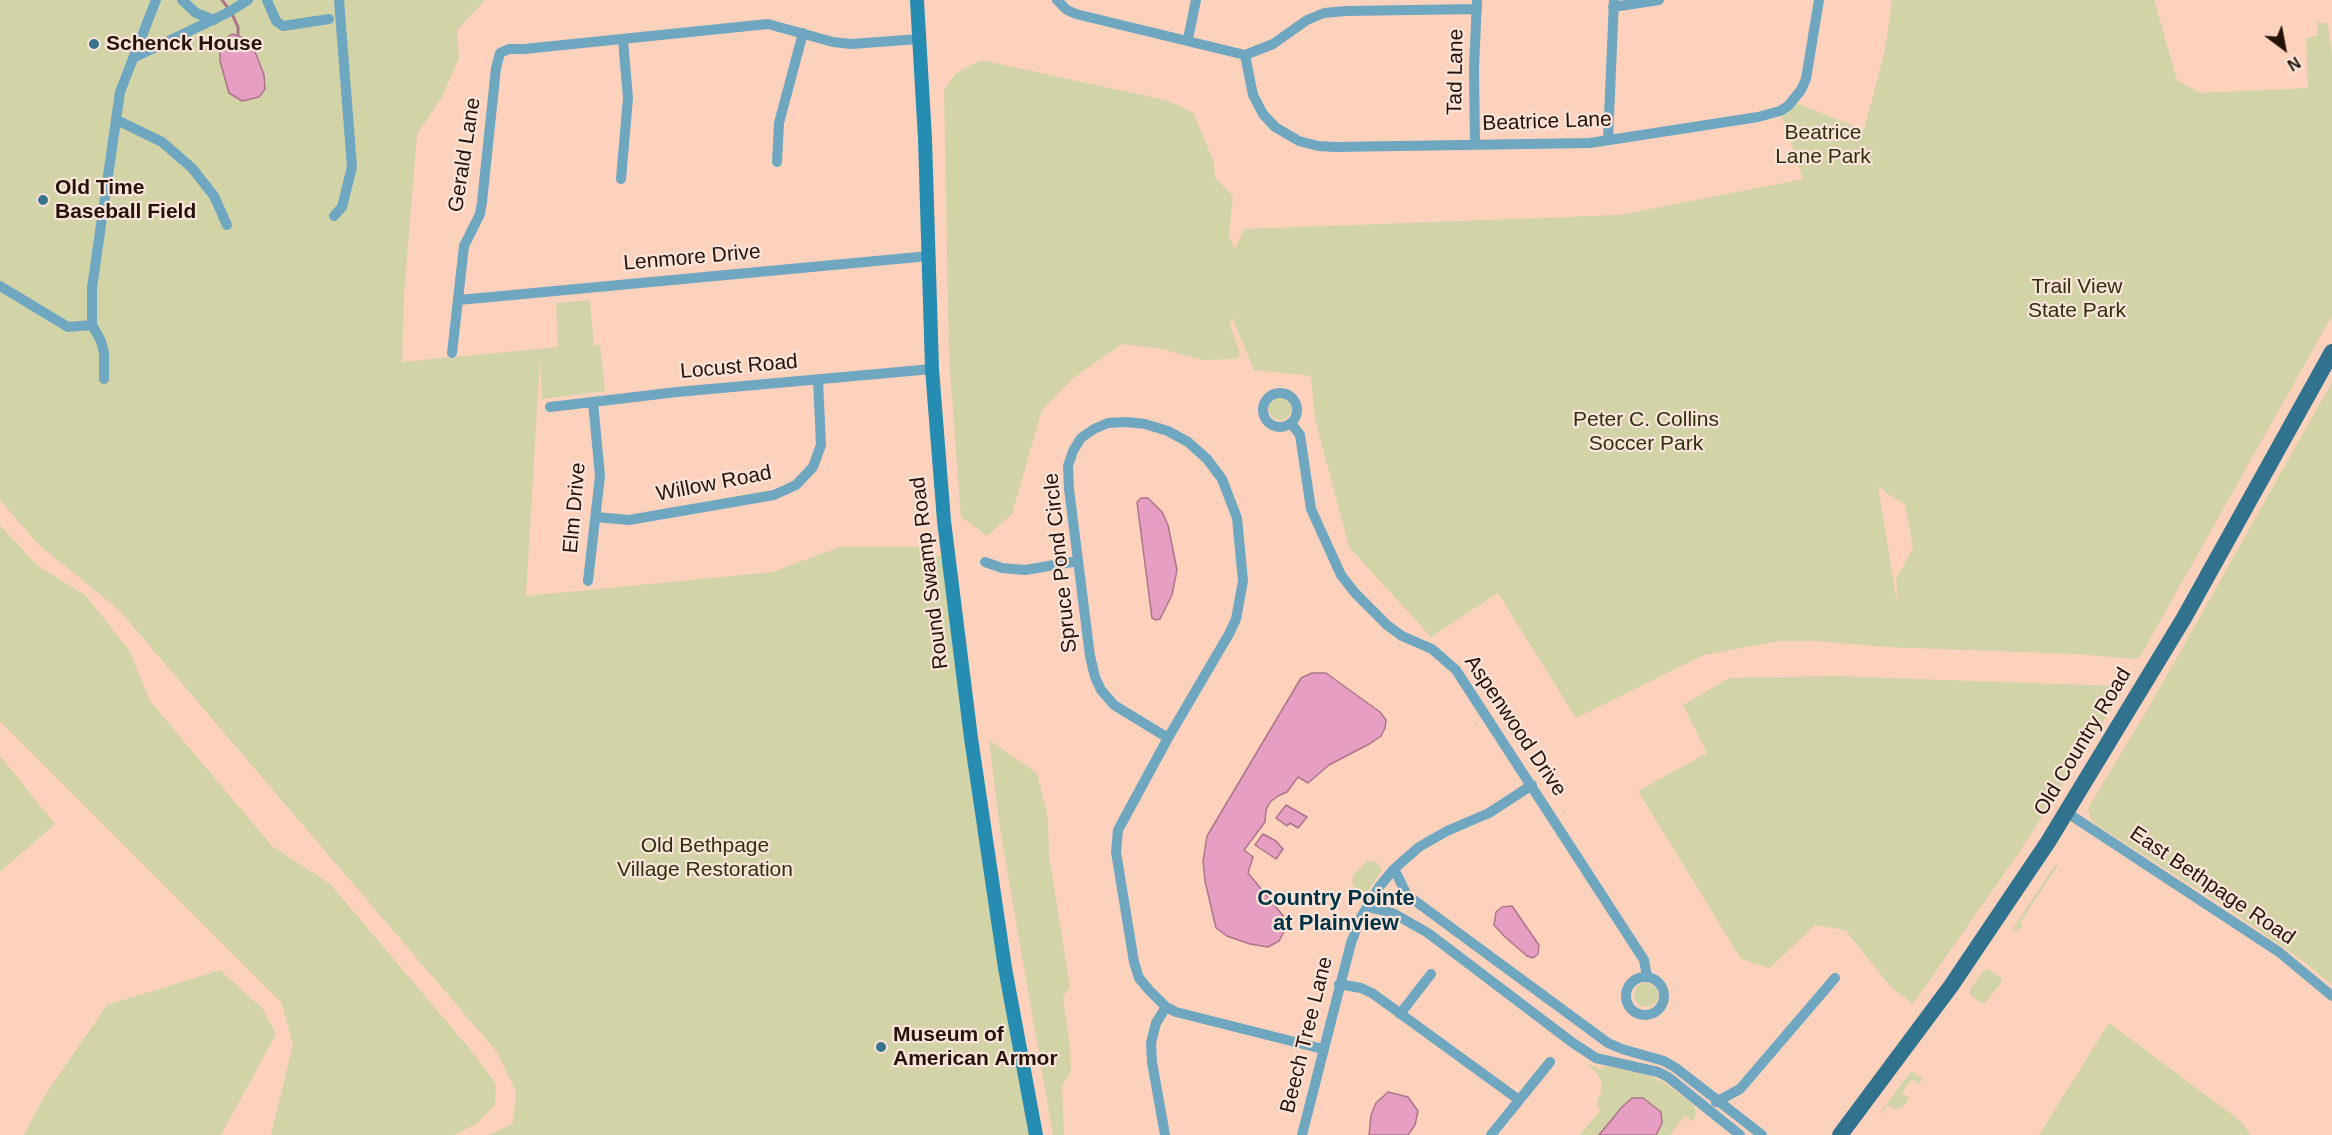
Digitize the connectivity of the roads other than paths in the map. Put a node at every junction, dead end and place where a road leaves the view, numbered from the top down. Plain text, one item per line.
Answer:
1 (156, 0) edge
2 (182, 0) edge
3 (248, 0) edge
4 (267, 0) edge
5 (339, 0) edge
6 (917, 0) edge
7 (1057, 0) edge
8 (1196, 0) edge
9 (1659, 0) edge
10 (1819, 0) edge
11 (1613, 3) edge
12 (1477, 5) edge
13 (329, 19) dead end
14 (214, 20) junction
15 (803, 33) junction
16 (919, 39) junction
17 (1188, 39) junction
18 (623, 40) junction
19 (1245, 55) junction
20 (133, 58) junction
21 (117, 120) junction
22 (1608, 140) junction
23 (1475, 145) junction
24 (777, 162) dead end
25 (621, 179) dead end
26 (334, 216) dead end
27 (227, 225) dead end
28 (929, 256) junction
29 (0, 286) edge
30 (459, 300) junction
31 (92, 325) junction
32 (2332, 352) edge
33 (452, 353) dead end
34 (932, 369) junction
35 (104, 378) dead end
36 (818, 380) junction
37 (593, 402) junction
38 (550, 407) dead end
39 (1291, 423) dead end
40 (596, 517) junction
41 (1078, 561) junction
42 (985, 562) dead end
43 (588, 581) dead end
44 (1168, 738) junction
45 (1532, 785) junction
46 (2066, 812) junction
47 (1394, 869) junction
48 (1366, 907) junction
49 (1431, 974) dead end
50 (1647, 977) dead end
51 (1834, 978) dead end
52 (1339, 984) junction
53 (2332, 996) edge
54 (1166, 1006) junction
55 (1400, 1014) junction
56 (1323, 1049) junction
57 (1550, 1062) dead end
58 (1718, 1099) junction
59 (1519, 1100) junction
60 (1709, 1110) junction
61 (1036, 1135) edge
62 (1165, 1135) edge
63 (1302, 1135) edge
64 (1491, 1135) edge
65 (1740, 1135) edge
66 (1762, 1135) edge
67 (1840, 1135) edge

1 - 20 street
2 - 14 street
3 - 14 street
4 - 13 street
5 - 26 street
6 - 16 main road, Round Swamp Road
7 - 17 street
8 - 17 street
9 - 11 street
10 - 22 street, Beatrice Lane
11 - 22 street
12 - 19 street
12 - 23 street, Tad Lane
14 - 20 street
15 - 16 street
15 - 18 street
15 - 24 street
16 - 28 main road, Round Swamp Road
17 - 19 street
18 - 25 street
18 - 30 street, Gerald Lane
19 - 23 street, Beatrice Lane
20 - 21 street
21 - 27 street
21 - 31 street
22 - 23 street, Beatrice Lane
28 - 30 street, Lenmore Drive
28 - 34 main road, Round Swamp Road
29 - 31 street
30 - 33 street, Gerald Lane
31 - 35 street
32 - 46 main road, Old Country Road
34 - 36 street, Locust Road
34 - 61 main road, Round Swamp Road
36 - 37 street, Locust Road
36 - 40 street, Willow Road
37 - 38 street, Locust Road
37 - 40 street, Elm Drive
39 - 45 street, Aspenwood Drive
40 - 43 street, Elm Drive
41 - 42 street
41 - 44 street, Spruce Pond Circle
41 - 44 street, Spruce Pond Circle
44 - 54 street, Spruce Pond Circle
45 - 47 street, Beech Tree Lane
45 - 50 street, Aspenwood Drive
46 - 53 street, East Bethpage Road
46 - 67 main road, Old Country Road
47 - 48 street, Beech Tree Lane
47 - 58 street
48 - 52 street, Beech Tree Lane
48 - 60 street
49 - 55 street
51 - 58 street
52 - 55 street
52 - 56 street, Beech Tree Lane
54 - 56 street, Spruce Pond Circle
54 - 62 street
55 - 59 street
56 - 63 street, Beech Tree Lane
57 - 59 street
58 - 60 street
58 - 66 street
59 - 64 street
60 - 65 street

